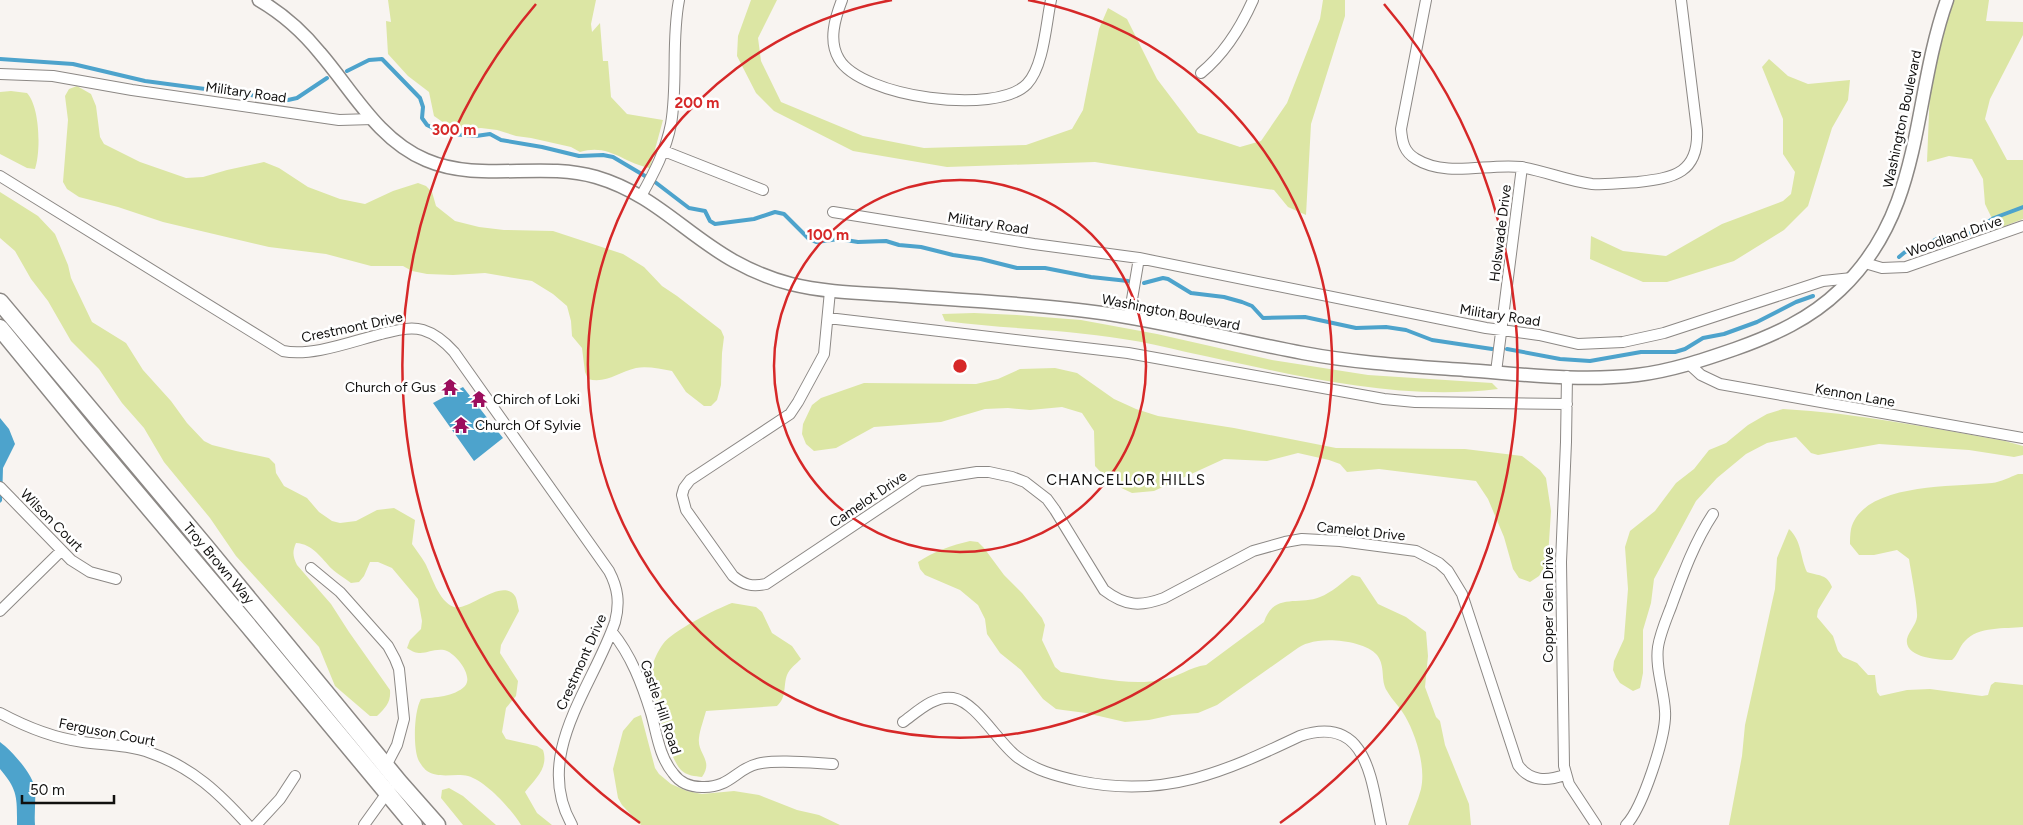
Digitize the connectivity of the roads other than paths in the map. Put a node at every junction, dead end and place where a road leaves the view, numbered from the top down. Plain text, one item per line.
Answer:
1 (259, 0) edge
2 (680, 0) edge
3 (842, 0) edge
4 (1051, 0) edge
5 (1253, 0) edge
6 (1426, 0) edge
7 (1681, 0) edge
8 (1947, 0) edge
9 (1201, 73) dead end
10 (0, 74) edge
11 (373, 119) junction
12 (664, 151) junction
13 (1522, 167) junction
14 (0, 176) edge
15 (764, 190) dead end
16 (641, 196) junction
17 (833, 212) dead end
18 (2023, 226) edge
19 (1139, 258) junction
20 (1865, 263) junction
21 (1852, 278) junction
22 (830, 290) junction
23 (0, 302) edge
24 (1128, 317) junction
25 (828, 318) junction
26 (0, 328) edge
27 (1501, 330) junction
28 (1689, 364) junction
29 (1496, 372) junction
30 (1567, 376) junction
31 (1567, 404) junction
32 (2023, 438) edge
33 (0, 487) edge
34 (1713, 514) dead end
35 (61, 551) junction
36 (312, 568) dead end
37 (116, 579) dead end
38 (0, 611) edge
39 (612, 632) junction
40 (0, 713) edge
41 (903, 722) dead end
42 (833, 764) dead end
43 (386, 766) junction
44 (1565, 775) junction
45 (295, 776) dead end
46 (387, 793) junction
47 (248, 825) edge
48 (256, 825) edge
49 (364, 825) edge
50 (414, 825) edge
51 (437, 825) edge
52 (572, 825) edge
53 (1381, 825) edge
54 (1596, 825) edge
55 (1626, 825) edge

1 - 11 street, Washington Boulevard
2 - 12 street
3 - 4 street
5 - 9 street
6 - 13 street
7 - 13 street, Holswade Drive
8 - 20 street, Washington Boulevard
10 - 11 street, Military Road
11 - 16 street, Washington Boulevard
12 - 15 street
12 - 16 street
13 - 27 street, Holswade Drive
14 - 39 street, Crestmont Drive
16 - 22 street, Washington Boulevard
17 - 19 street, Military Road
18 - 20 street, Woodland Drive
19 - 24 street
19 - 27 street, Military Road
20 - 21 street, Washington Boulevard
21 - 27 street, Military Road
21 - 28 street, Washington Boulevard
22 - 24 street, Washington Boulevard
22 - 25 street, Camelot Drive
23 - 43 main road, Troy Brown Way
24 - 29 street, Washington Boulevard
25 - 31 street
25 - 44 street, Camelot Drive
26 - 46 main road, Troy Brown Way
27 - 29 street, Holswade Drive
28 - 30 street, Washington Boulevard
28 - 32 street, Kennon Lane
29 - 30 street, Washington Boulevard
30 - 31 street, Copper Glen Drive
31 - 44 street, Copper Glen Drive
33 - 35 street, Wilson Court
34 - 55 street
35 - 37 street, Wilson Court
35 - 38 street
36 - 43 street
39 - 42 street, Castle Hill Road
39 - 52 street, Crestmont Drive
40 - 47 street, Ferguson Court
41 - 53 street
43 - 51 main road, Troy Brown Way
44 - 54 street, Copper Glen Drive
45 - 48 street
46 - 49 street
46 - 50 main road, Troy Brown Way

